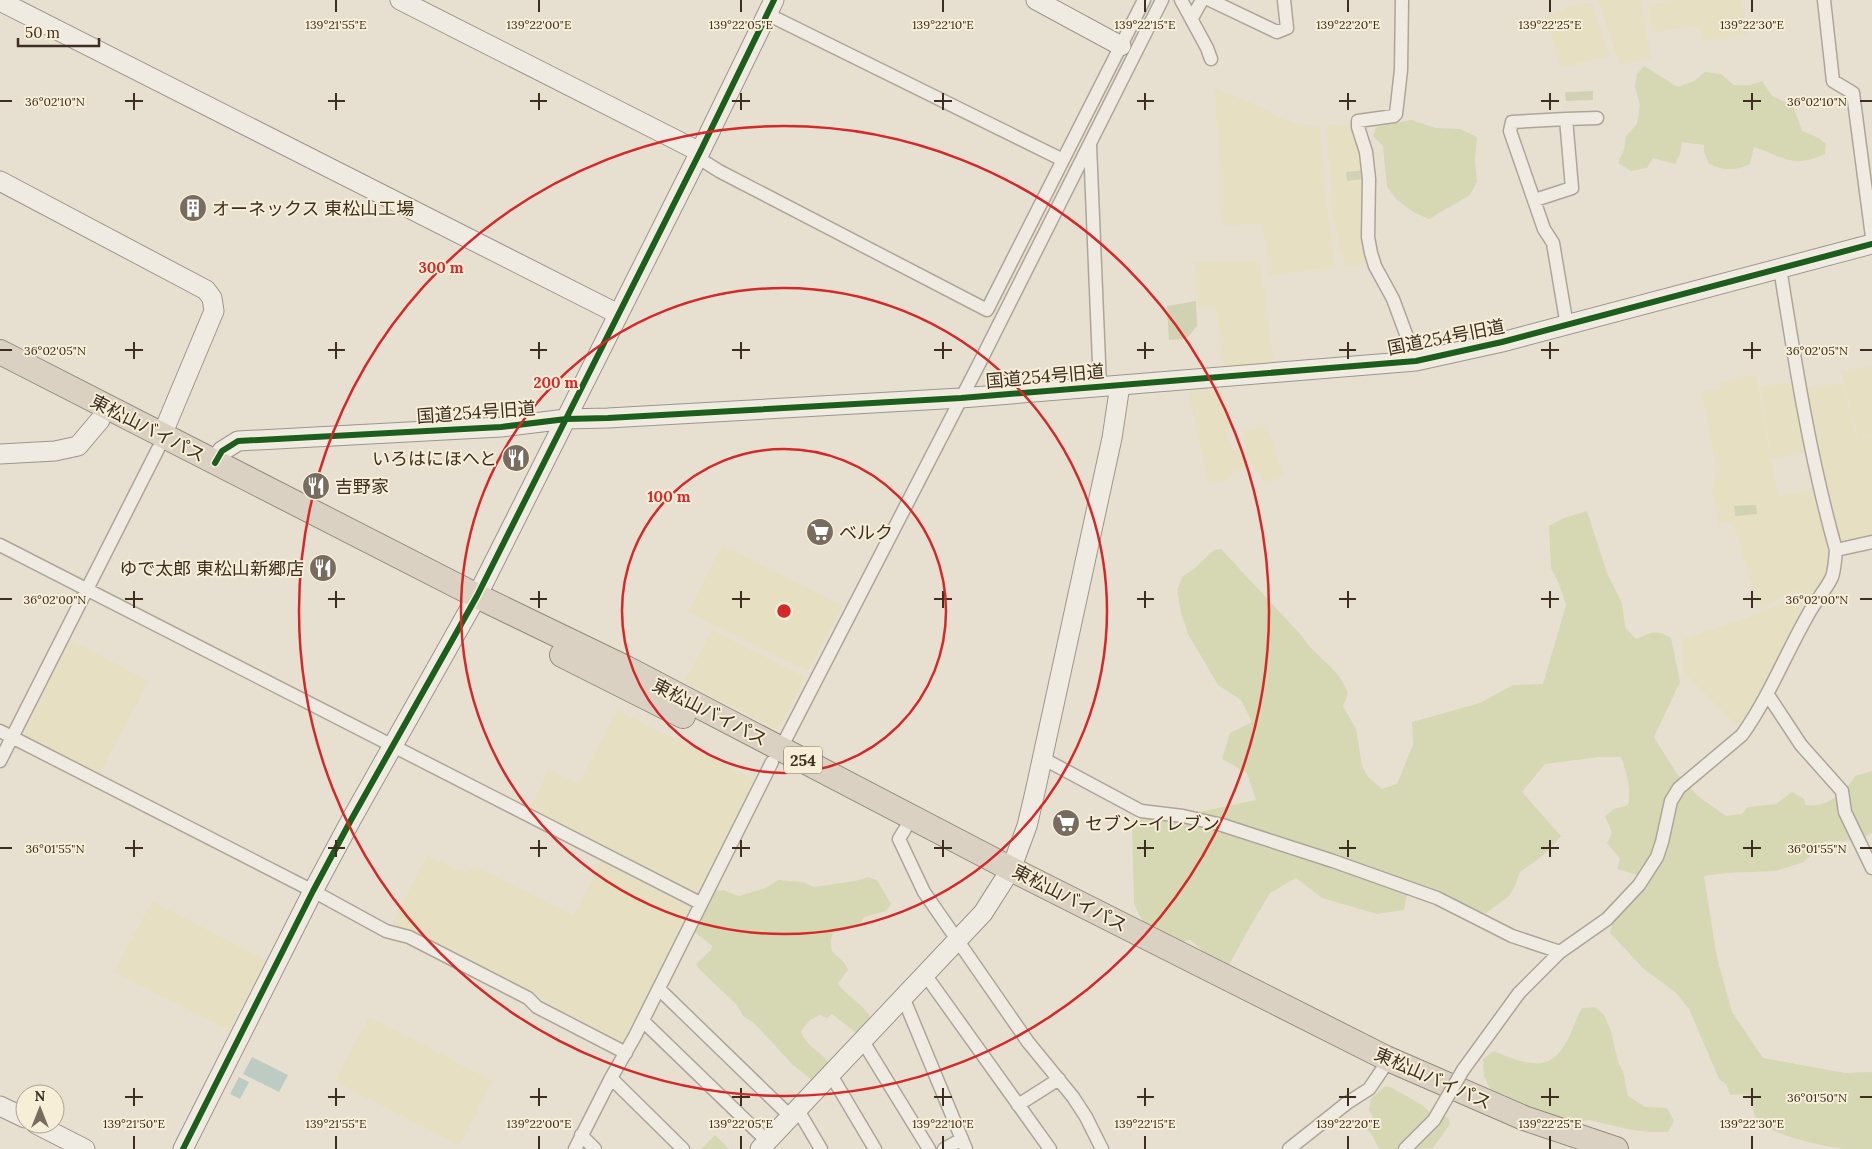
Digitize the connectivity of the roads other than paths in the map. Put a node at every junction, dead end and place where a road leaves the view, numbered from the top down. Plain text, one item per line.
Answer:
1 (400, 0) edge
2 (1036, 0) edge
3 (1144, 0) edge
4 (1162, 0) edge
5 (1181, 0) edge
6 (1202, 0) edge
7 (1210, 0) edge
8 (1284, 0) edge
9 (1402, 0) edge
10 (1824, 0) edge
11 (0, 1) edge
12 (771, 7) edge
13 (1192, 18) junction
14 (1128, 50) junction
15 (1211, 59) dead end
16 (1597, 118) dead end
17 (1566, 119) junction
18 (1090, 143) junction
19 (698, 155) junction
20 (1063, 160) junction
21 (0, 181) edge
22 (1535, 200) junction
23 (1872, 237) edge
24 (1872, 244) edge
25 (1780, 268) junction
26 (618, 314) junction
27 (1567, 326) junction
28 (0, 352) edge
29 (1416, 361) junction
30 (0, 369) edge
31 (1120, 385) junction
32 (1100, 386) junction
33 (961, 398) junction
34 (566, 419) junction
35 (100, 420) junction
36 (160, 442) junction
37 (0, 454) edge
38 (215, 463) junction
39 (1872, 542) edge
40 (0, 545) edge
41 (1836, 550) junction
42 (87, 589) junction
43 (474, 602) junction
44 (1768, 695) junction
45 (0, 731) edge
46 (12, 737) junction
47 (393, 745) junction
48 (776, 755) junction
49 (1042, 758) junction
50 (0, 760) edge
51 (905, 829) junction
52 (1872, 868) edge
53 (1008, 874) junction
54 (313, 891) junction
55 (700, 903) junction
56 (957, 939) junction
57 (1560, 952) junction
58 (924, 973) junction
59 (659, 988) junction
60 (903, 997) junction
61 (643, 1021) junction
62 (862, 1040) junction
63 (626, 1053) junction
64 (1382, 1070) junction
65 (831, 1075) junction
66 (612, 1078) junction
67 (1059, 1079) junction
68 (1018, 1104) junction
69 (0, 1106) edge
70 (15, 1113) edge
71 (794, 1113) junction
72 (54, 1134) edge
73 (582, 1135) junction
74 (964, 1144) edge
75 (77, 1147) edge
76 (763, 1147) edge
77 (183, 1149) edge
78 (575, 1149) edge
79 (595, 1149) edge
80 (683, 1149) edge
81 (821, 1149) edge
82 (875, 1149) edge
83 (929, 1149) edge
84 (944, 1149) edge
85 (1050, 1149) edge
86 (1102, 1149) edge
87 (1289, 1149) edge
88 (1405, 1149) edge
89 (1570, 1149) edge
90 (1616, 1149) edge

1 - 19 street
2 - 14 street
3 - 14 street
4 - 14 street
5 - 13 street
6 - 13 street
7 - 8 street
9 - 29 street
10 - 23 street
11 - 26 street
12 - 19 street
12 - 20 street
13 - 15 street
14 - 18 street
14 - 20 street
16 - 17 street
17 - 22 street
17 - 22 street
18 - 32 street
18 - 33 street
19 - 20 street
19 - 26 street
21 - 36 street
22 - 27 street
24 - 25 street, 国道254号旧道
25 - 27 street, 国道254号旧道
25 - 41 street
26 - 34 street
27 - 29 street, 国道254号旧道
28 - 36 highway, 東松山バイパス / 254
29 - 31 street, 国道254号旧道
30 - 35 highway, 東松山バイパス / 254
31 - 32 street, 国道254号旧道
31 - 49 street
32 - 33 street, 国道254号旧道
33 - 34 street, 国道254号旧道
33 - 48 street
34 - 38 street, 国道254号旧道
34 - 43 street
35 - 36 highway, 東松山バイパス / 254
35 - 37 street
36 - 38 highway, 東松山バイパス / 254
36 - 42 street
36 - 43 highway, 東松山バイパス / 254
38 - 43 highway, 東松山バイパス / 254
39 - 41 street
40 - 42 street
41 - 44 street
42 - 46 street
42 - 47 street
43 - 47 street
43 - 48 highway, 東松山バイパス / 254
44 - 52 street
44 - 57 street
45 - 46 street
46 - 50 street
46 - 54 street
47 - 54 street
47 - 55 street
48 - 51 highway, 東松山バイパス / 254
48 - 53 highway, 東松山バイパス / 254
48 - 55 street
49 - 53 street
49 - 57 street
51 - 53 highway, 東松山バイパス / 254
51 - 56 street
53 - 56 street
53 - 64 highway, 東松山バイパス / 254
53 - 90 highway, 東松山バイパス / 254
54 - 63 street
54 - 77 street
55 - 59 street
56 - 58 street
56 - 67 street
57 - 88 street, bridge
58 - 60 street
58 - 68 street
59 - 61 street
59 - 71 street
60 - 62 street
60 - 74 street
61 - 63 street
61 - 76 street
62 - 65 street
62 - 83 street
63 - 66 street
64 - 87 street
64 - 89 highway, 東松山バイパス / 254
65 - 71 street
65 - 82 street
66 - 73 street
66 - 80 street
67 - 68 street
67 - 86 street
68 - 85 street
69 - 70 street
71 - 76 street
71 - 81 street
72 - 75 street
73 - 78 street
73 - 79 street
74 - 84 street

